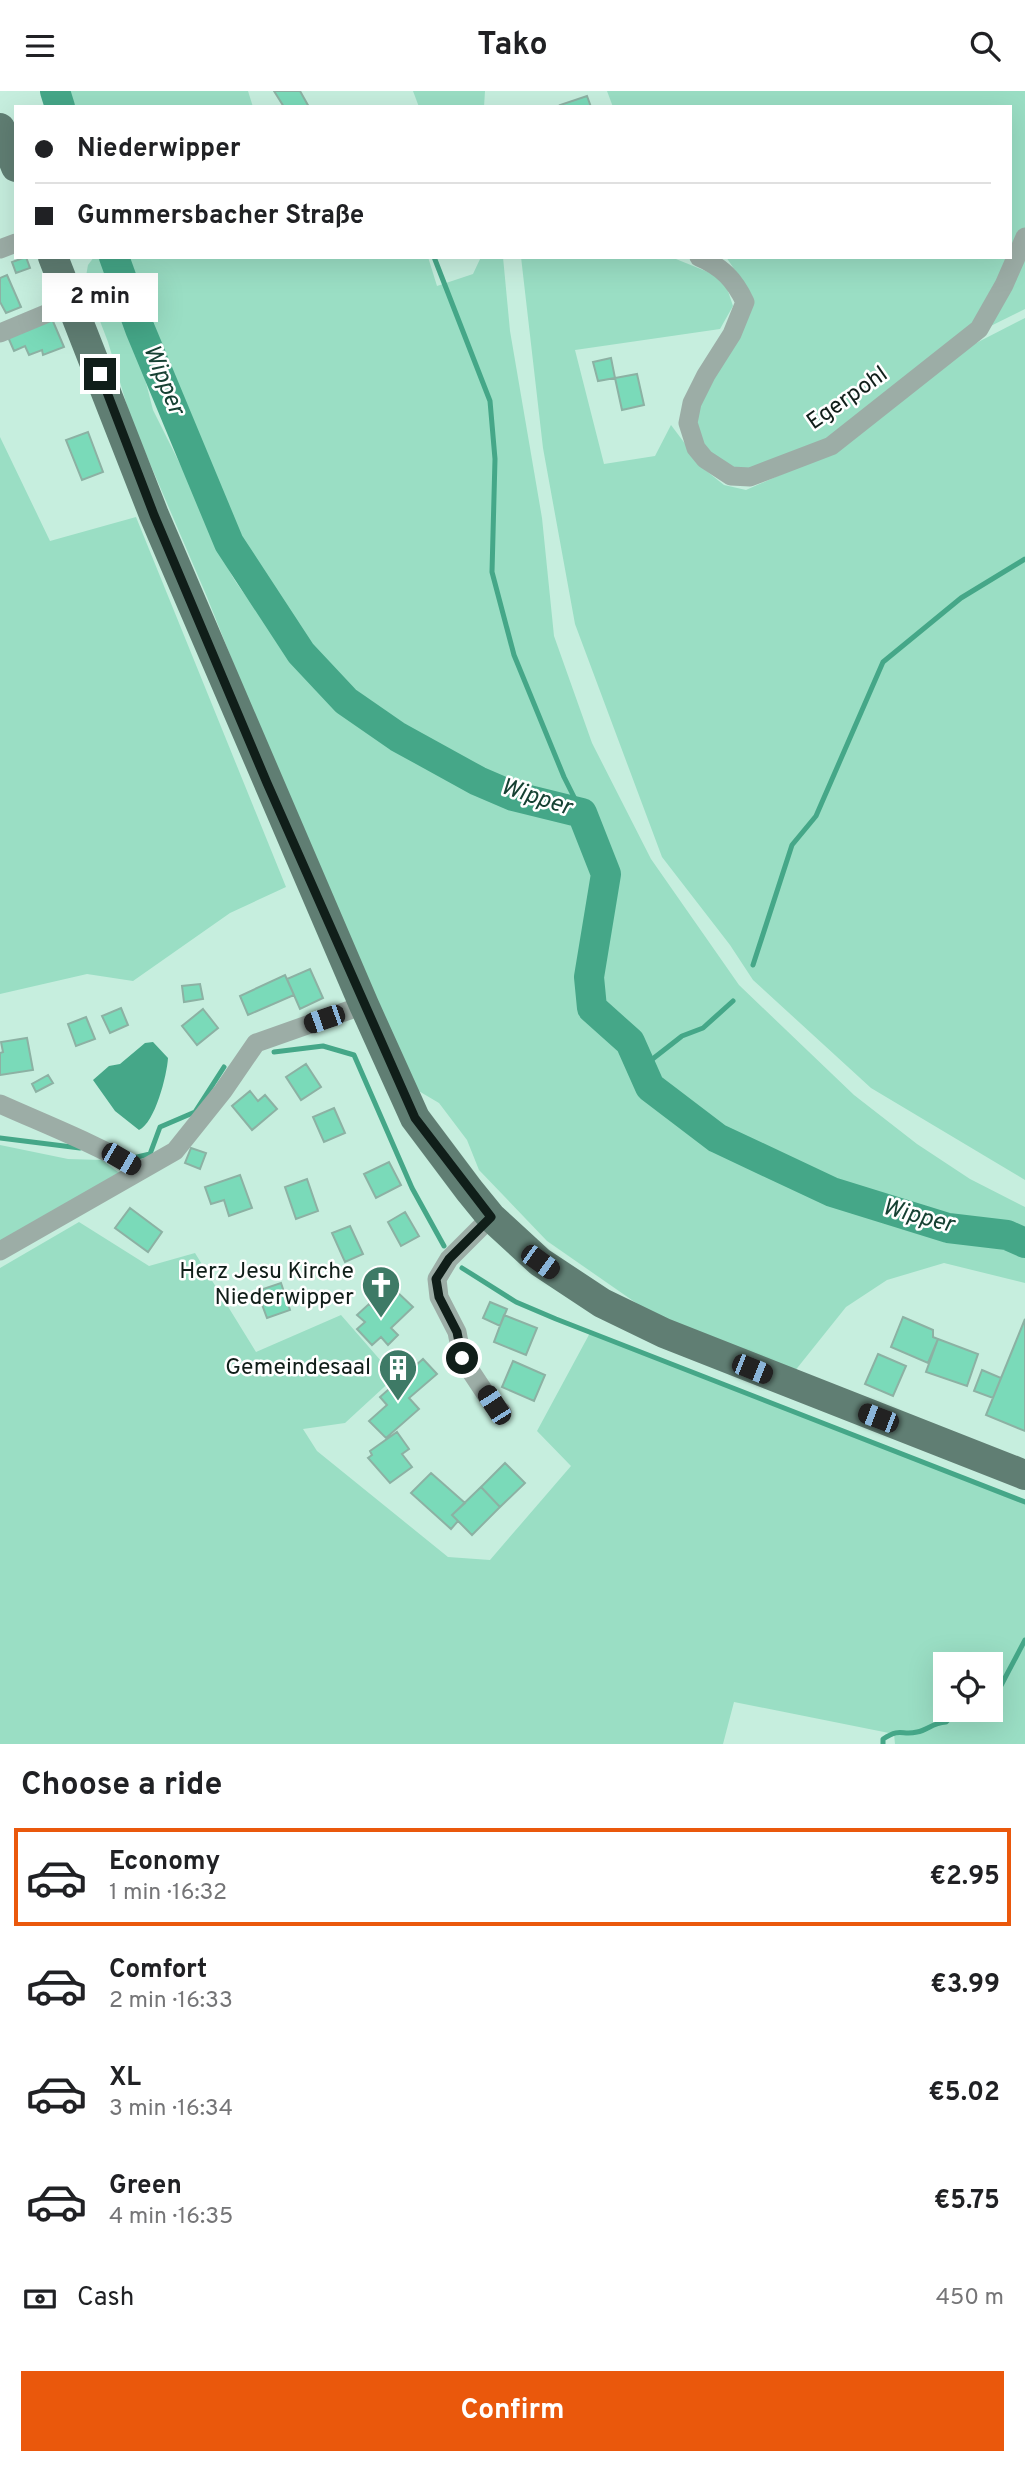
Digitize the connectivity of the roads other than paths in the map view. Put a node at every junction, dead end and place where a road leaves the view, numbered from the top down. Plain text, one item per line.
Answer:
1 (0, 128) edge
2 (14, 162) edge
3 (1025, 237) edge
4 (54, 259) edge
5 (704, 259) edge
6 (72, 303) junction
7 (0, 333) edge
8 (364, 1005) junction
9 (0, 1104) edge
10 (140, 1170) junction
11 (491, 1217) junction
12 (0, 1251) edge
13 (502, 1412) dead end
14 (1025, 1475) edge

1 - 2 main road
3 - 5 street, Egerpohl
4 - 6 main road
6 - 7 street
6 - 8 main road
8 - 10 street
8 - 11 main road
9 - 10 street
10 - 12 street
11 - 13 street
11 - 14 main road

